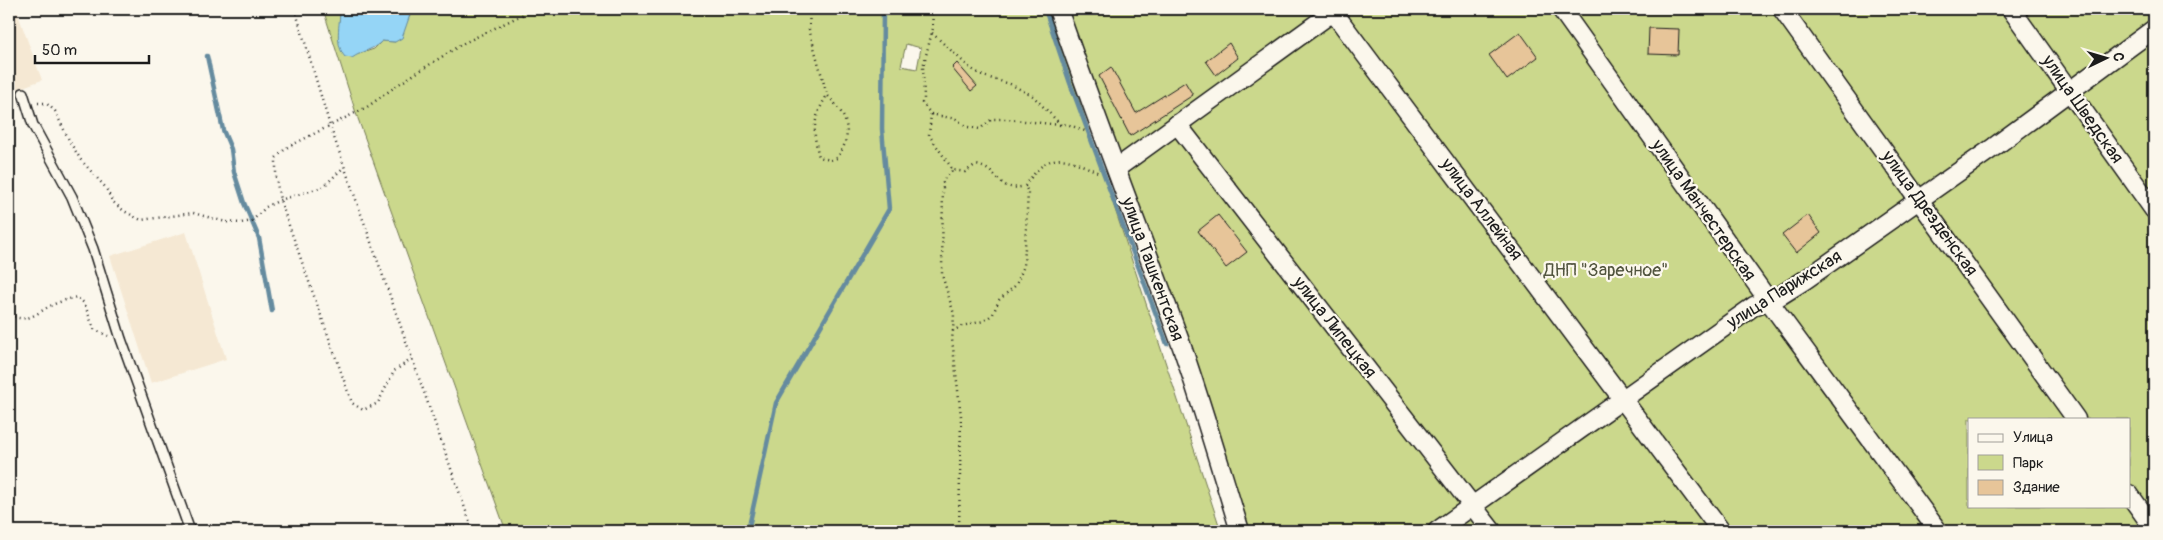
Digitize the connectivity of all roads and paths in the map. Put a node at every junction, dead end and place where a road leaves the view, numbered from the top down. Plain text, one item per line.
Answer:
1 (295, 9) edge
2 (534, 9) edge
3 (810, 9) edge
4 (932, 9) edge
5 (1058, 9) edge
6 (1561, 9) edge
7 (1782, 9) edge
8 (2011, 9) edge
9 (1334, 10) edge
10 (2154, 28) edge
11 (932, 33) junction
12 (2071, 91) junction
13 (23, 93) dead end
14 (827, 95) junction
15 (27, 107) junction
16 (932, 114) junction
17 (1177, 124) junction
18 (1061, 125) junction
19 (330, 126) junction
20 (1084, 131) dead end
21 (344, 166) junction
22 (1117, 168) junction
23 (953, 170) junction
24 (1100, 174) dead end
25 (1025, 186) junction
26 (1919, 198) junction
27 (280, 200) junction
28 (2154, 210) edge
29 (1768, 300) junction
30 (9, 315) edge
31 (954, 331) junction
32 (121, 339) junction
33 (412, 359) junction
34 (1624, 398) junction
35 (2075, 418) edge
36 (2130, 495) edge
37 (1473, 506) junction
38 (2154, 529) edge
39 (190, 531) edge
40 (473, 531) edge
41 (959, 531) edge
42 (1240, 531) edge
43 (1438, 531) edge
44 (1492, 531) edge
45 (1721, 531) edge
46 (1938, 531) edge

1 - 19 path
2 - 19 path
3 - 14 path
4 - 11 path
5 - 22 street, улица Ташкентская
6 - 29 street, улица Манчестерская
7 - 26 street, улица Дрезденская
8 - 12 street, улица Шведская
9 - 17 street
9 - 34 street, улица Аллейная
10 - 12 street, улица Парижская
11 - 16 path
11 - 18 path
12 - 26 street, улица Парижская
12 - 28 street, улица Шведская
13 - 15 lane
14 - 14 path
15 - 27 path
15 - 32 lane
16 - 18 path
16 - 23 path
17 - 22 street
17 - 37 street, улица Липецкая
18 - 20 path
19 - 21 path
19 - 27 path
21 - 27 path
21 - 33 path
22 - 42 street, улица Ташкентская
23 - 25 path
23 - 31 path
24 - 25 path
25 - 31 path
26 - 29 street, улица Парижская
26 - 35 street, улица Дрезденская
27 - 33 path
29 - 34 street, улица Парижская
29 - 46 street, улица Манчестерская
30 - 32 path
31 - 41 path
32 - 39 lane
33 - 40 path
34 - 37 street, улица Парижская
34 - 45 street, улица Аллейная
36 - 38 street
37 - 43 street, улица Парижская
37 - 44 street, улица Липецкая

